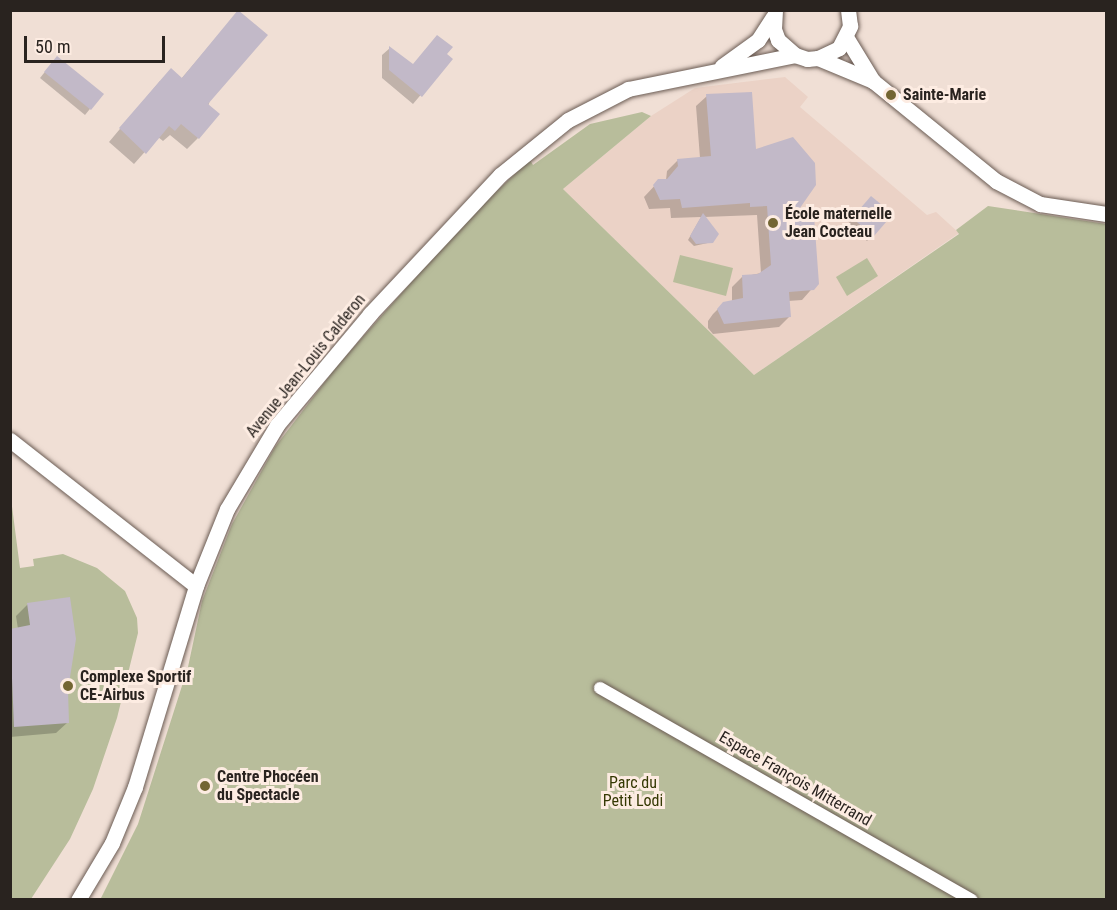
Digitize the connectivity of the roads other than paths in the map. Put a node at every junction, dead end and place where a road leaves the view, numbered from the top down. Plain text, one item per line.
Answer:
1 (848, 10) edge
2 (774, 14) edge
3 (846, 38) junction
4 (795, 55) junction
5 (818, 58) junction
6 (709, 73) junction
7 (873, 81) junction
8 (1107, 214) edge
9 (10, 440) edge
10 (196, 586) junction
11 (600, 688) dead end
12 (78, 900) edge
13 (972, 900) edge

1 - 3 street
2 - 4 street, Avenue Jean-Louis Calderon
2 - 6 street, Avenue Jean-Louis Calderon
3 - 5 street
3 - 7 street
4 - 5 street, Avenue Jean-Louis Calderon
4 - 6 street, Avenue Jean-Louis Calderon
5 - 7 street, Avenue Jean-Louis Calderon
6 - 10 street, Avenue Jean-Louis Calderon
7 - 8 street
9 - 10 street
10 - 12 street, Avenue Jean-Louis Calderon
11 - 13 street, Espace François Mitterrand

